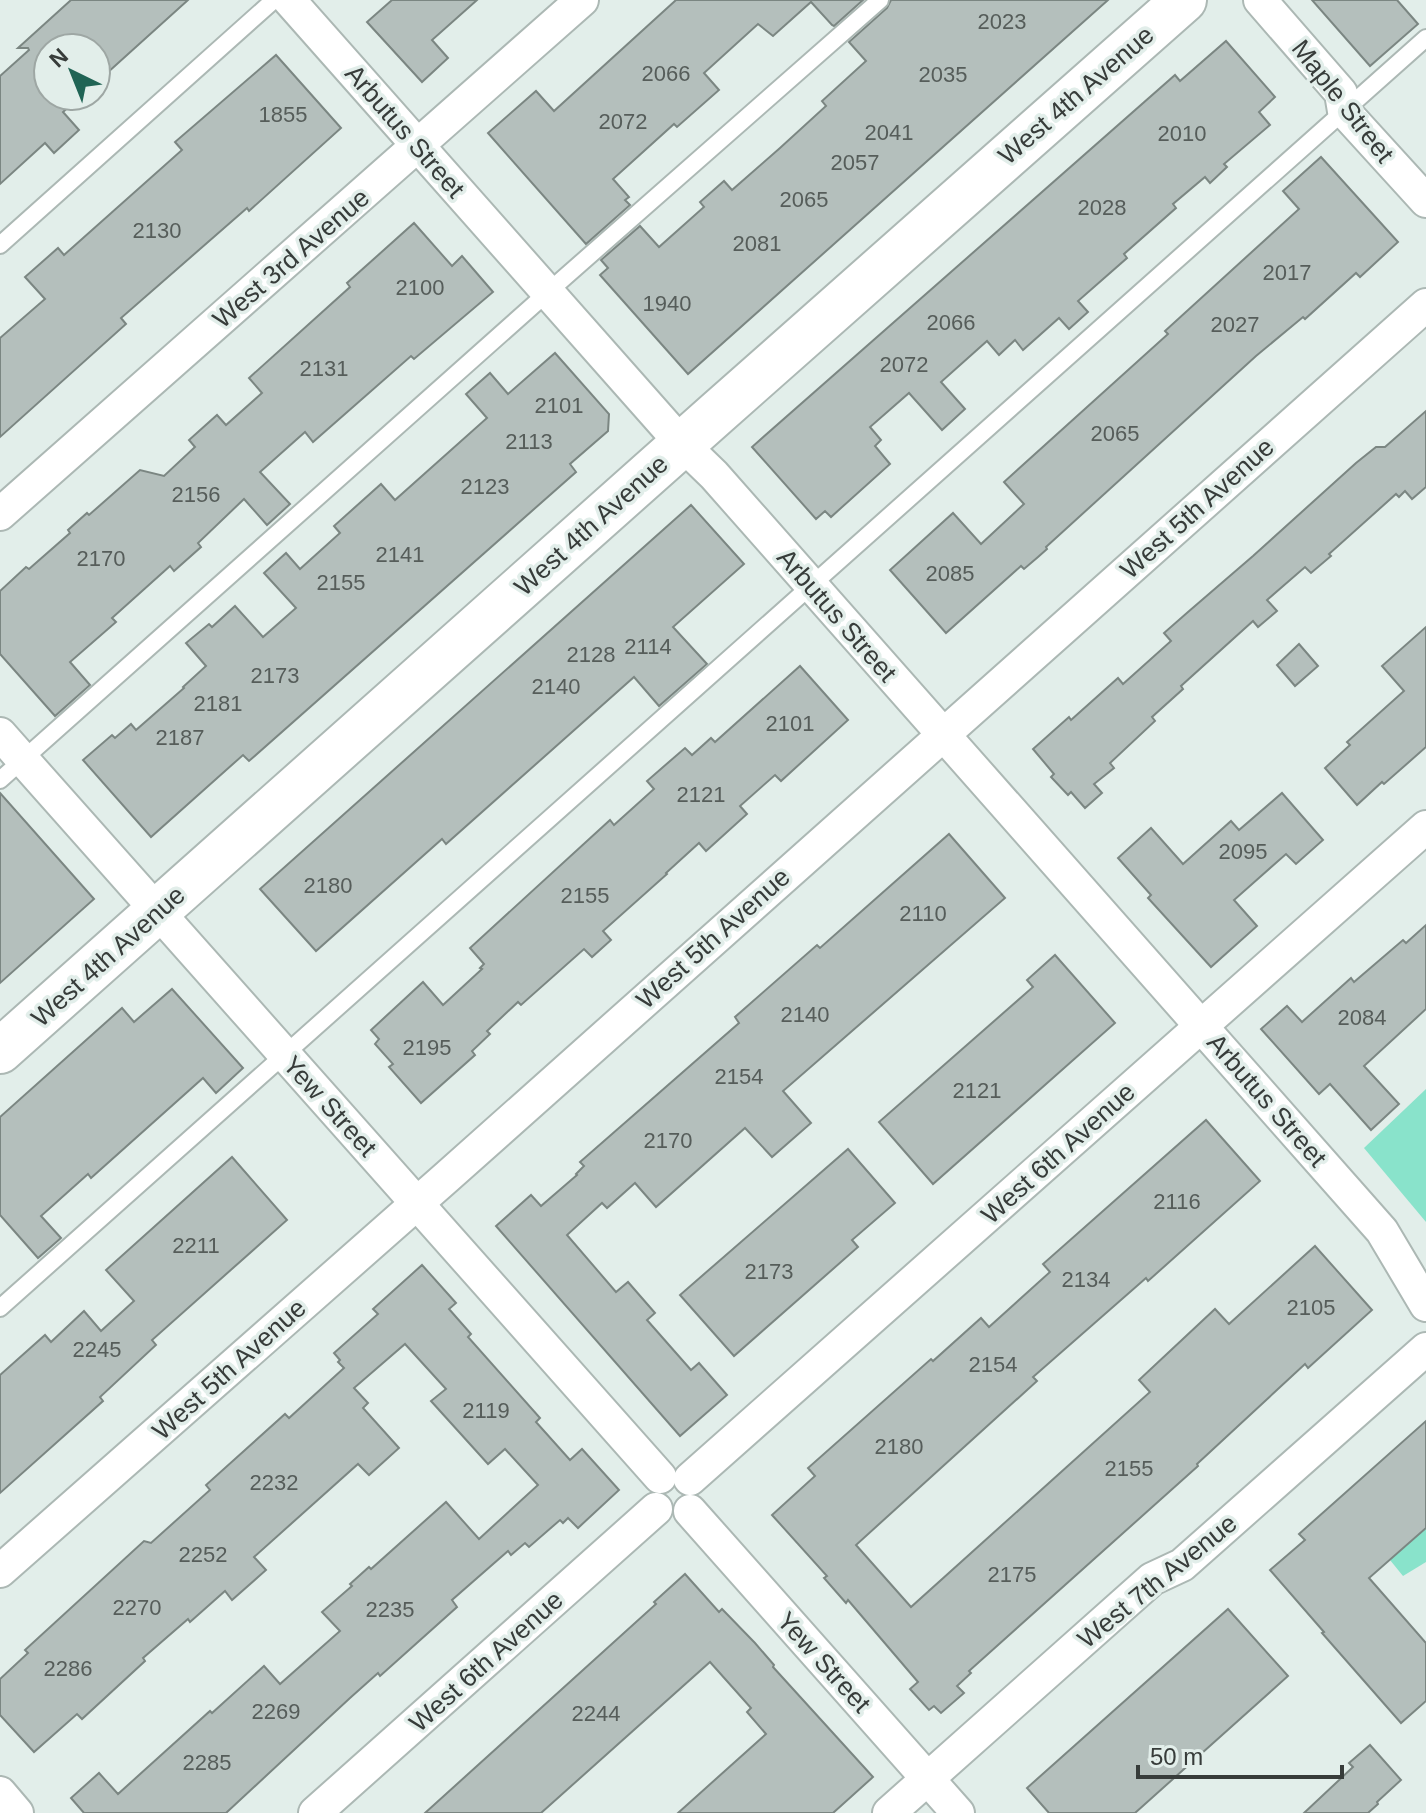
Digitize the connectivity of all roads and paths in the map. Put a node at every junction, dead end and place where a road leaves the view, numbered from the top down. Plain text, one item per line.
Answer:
1 (274, 0) edge
2 (289, 0) edge
3 (582, 0) edge
4 (880, 0) edge
5 (1184, 0) edge
6 (1260, 0) edge
7 (1426, 38) edge
8 (1344, 111) junction
9 (418, 146) junction
10 (1426, 201) edge
11 (0, 245) edge
12 (548, 293) junction
13 (1426, 305) edge
14 (682, 444) junction
15 (0, 514) edge
16 (811, 585) junction
17 (0, 734) edge
18 (942, 734) junction
19 (12, 770) edge
20 (1426, 827) edge
21 (158, 911) junction
22 (1202, 1026) junction
23 (0, 1051) edge
24 (285, 1054) junction
25 (416, 1203) junction
26 (1382, 1231) junction
27 (1426, 1260) edge
28 (1426, 1305) edge
29 (0, 1308) edge
30 (1426, 1349) edge
31 (675, 1478) junction
32 (656, 1509) junction
33 (690, 1511) junction
34 (0, 1571) edge
35 (927, 1779) junction
36 (0, 1793) edge
37 (17, 1813) edge
38 (315, 1813) edge
39 (889, 1813) edge
40 (958, 1813) edge

1 - 11 lane
2 - 9 street, Arbutus Street
3 - 9 street, West 3rd Avenue
4 - 12 lane
5 - 14 main road, West 4th Avenue
6 - 8 street, Maple Street
7 - 8 lane
8 - 10 street, Maple Street
8 - 16 lane
9 - 12 street, Arbutus Street
9 - 15 street, West 3rd Avenue
12 - 14 street, Arbutus Street
12 - 19 lane
13 - 18 street, West 5th Avenue
14 - 16 street, Arbutus Street
14 - 21 main road, West 4th Avenue
16 - 18 street, Arbutus Street
16 - 24 lane
17 - 19 street, Yew Street
18 - 22 street, Arbutus Street
18 - 25 street, West 5th Avenue
19 - 21 street, Yew Street
20 - 22 street, West 6th Avenue
21 - 23 main road, West 4th Avenue
21 - 24 street, Yew Street
22 - 26 street, Arbutus Street
22 - 31 street, West 6th Avenue
24 - 25 street, Yew Street
24 - 29 lane
25 - 31 street, Yew Street
25 - 34 street, West 5th Avenue
26 - 27 street, Arbutus Street
26 - 28 street, Arbutus Street
30 - 35 street, West 7th Avenue
31 - 32 street
31 - 33 street
32 - 33 street
32 - 38 street, West 6th Avenue
33 - 35 street, Yew Street
35 - 39 street, West 7th Avenue
35 - 40 street, Yew Street
36 - 37 street

